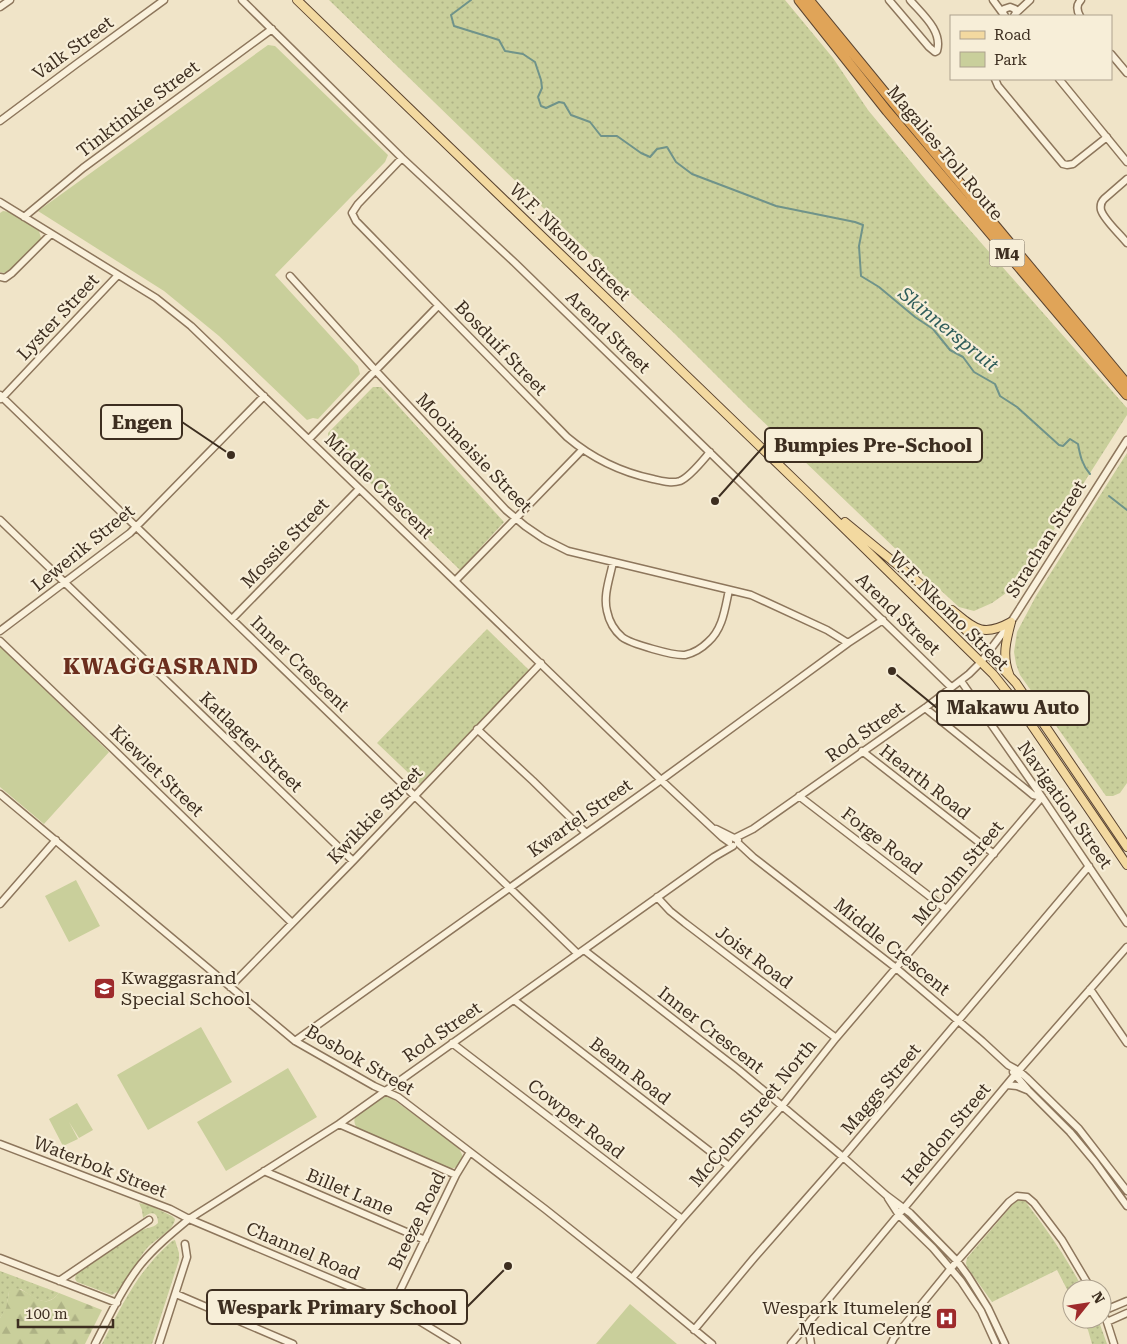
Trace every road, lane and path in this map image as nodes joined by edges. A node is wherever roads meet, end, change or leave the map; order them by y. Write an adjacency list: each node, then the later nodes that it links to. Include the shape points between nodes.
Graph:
1 (10, 0): 12 (street)
2 (164, 0): 22 (street, Valk Street)
3 (242, 0): 17 (street, Arend Street)
4 (298, 0): 45 (main road, W.F. Nkomo Street)
5 (799, 0): 37 (highway, Magalies Toll Route / M4)
6 (809, 0): 36 (highway, Magalies Toll Route / M4)
7 (889, 0): 8 (street, via 929,47 937,51 934,29)
8 (910, 0)
9 (995, 0): 13 (street); 14 (street)
10 (1080, 0): 16 (street, via 1077,8)
11 (1027, 2): 13 (street)
12 (0, 7)
13 (1014, 12): 15 (street, via 1004,9)
14 (1003, 15)
15 (1004, 15)
16 (1080, 15)
17 (272, 29): 24 (street, Arend Street); 28 (street, Tinktinkie Street, via 84,168)
18 (1112, 55): 19 (street)
19 (1127, 74)
20 (995, 80): 23 (street, via 1063,164 1073,164)
21 (1060, 80): 23 (street)
22 (0, 122)
23 (1107, 137): 25 (street)
24 (402, 158): 34 (street, Bosduif Street, via 352,213); 43 (street, Arend Street)
25 (1127, 162)
26 (1127, 179): 30 (street, via 1104,198 1100,206 1104,216)
27 (0, 203): 28 (street, Middle Crescent)
28 (24, 217): 29 (street, Middle Crescent)
29 (51, 234): 31 (street, Middle Crescent); 33 (street, via 12,273 5,278)
30 (1127, 243)
31 (118, 275): 38 (street, Middle Crescent, via 174,312); 39 (street, Lyster Street)
32 (290, 276): 35 (street, Mooimeisie Street)
33 (0, 277)
34 (438, 306): 35 (street); 42 (street, Bosduif Street)
35 (376, 371): 40 (street); 46 (street, Mooimeisie Street)
36 (1127, 384)
37 (1127, 395)
38 (264, 396): 40 (street, Middle Crescent); 48 (street, Lewerik Street)
39 (1, 398): 48 (street, Inner Crescent)
40 (309, 440): 44 (street, Middle Crescent)
41 (1127, 440): 56 (street, Strachan Street)
42 (582, 450): 43 (street, Bosduif Street, via 636,475 672,483 686,478); 46 (street)
43 (710, 452): 55 (street, Arend Street)
44 (359, 489): 50 (street, Middle Crescent); 54 (street, Mossie Street)
45 (804, 489): 52 (main road, W.F. Nkomo Street); 61 (main road, W.F. Nkomo Street)
46 (515, 518): 49 (street, Mooimeisie Street, via 568,551); 50 (street)
47 (0, 520): 51 (street, Katlagter Street)
48 (137, 527): 51 (street, Lewerik Street); 54 (street, Inner Crescent)
49 (613, 562): 53 (street, Mooimeisie Street); 53 (street, via 606,603 617,632 630,642 674,654 696,651 715,635)
50 (455, 581): 62 (street, Middle Crescent)
51 (64, 583): 57 (street, Lewerik Street); 79 (street, Katlagter Street)
52 (923, 586): 56 (main road, via 973,627 996,629); 60 (main road, W.F. Nkomo Street)
53 (729, 590): 59 (street, Mooimeisie Street, via 761,599)
54 (232, 619): 71 (street, Inner Crescent)
55 (883, 620): 59 (street, Kwartel Street); 65 (street, Arend Street)
56 (1011, 622): 60 (street, Strachan Street); 63 (main road, via 1005,651)
57 (0, 632)
58 (0, 641): 86 (street, Kiewiet Street)
59 (848, 643): 69 (street, Kwartel Street)
60 (988, 653): 61 (street, Rod Street); 63 (main road, W.F. Nkomo Street)
61 (981, 662): 64 (street, Rod Street); 80 (main road, W.F. Nkomo Street, via 1008,691)
62 (541, 663): 67 (street, Kwikkie Street); 69 (street, Middle Crescent)
63 (1011, 678): 77 (main road, W.F. Nkomo Street)
64 (960, 681): 65 (street, Rod Street); 73 (street, Navigation Street)
65 (951, 687): 66 (street, Rod Street)
66 (925, 708): 68 (street, Rod Street); 73 (street, via 1026,790)
67 (477, 728): 71 (street, Kwikkie Street); 74 (street)
68 (862, 751): 72 (street, Rod Street); 78 (street, Hearth Road)
69 (661, 780): 74 (street, Kwartel Street); 76 (street, Middle Crescent, via 710,826)
70 (0, 794): 75 (street, Bosbok Street)
71 (415, 796): 79 (street, Kwikkie Street); 82 (street, Inner Crescent)
72 (799, 796): 76 (street, Rod Street, via 744,838); 85 (street, Forge Road)
73 (1042, 797): 78 (street, McColm Street); 81 (street, Navigation Street)
74 (586, 832): 82 (street, Kwartel Street)
75 (56, 840): 84 (street); 91 (street, Bosbok Street)
76 (734, 842): 83 (street, Rod Street); 90 (street, Middle Crescent)
77 (1127, 847)
78 (994, 854): 85 (street, McColm Street)
79 (353, 861): 86 (street, Kwikkie Street)
80 (1127, 865)
81 (1089, 866): 87 (street, Navigation Street); 94 (street, Maggs Street)
82 (509, 888): 89 (street, Inner Crescent); 96 (street, Kwartel Street)
83 (657, 897): 89 (street, Rod Street); 95 (street, Joist Road, via 685,923)
84 (0, 904)
85 (946, 909): 90 (street, McColm Street)
86 (292, 923): 91 (street, Kwikkie Street)
87 (1127, 923)
88 (1127, 947): 92 (street, Heddon Street)
89 (581, 952): 93 (street, Rod Street); 103 (street, Inner Crescent)
90 (896, 968): 94 (street, Middle Crescent); 95 (street, McColm Street North)
91 (230, 987): 96 (street, Bosbok Street)
92 (1090, 989): 98 (street); 99 (street, Heddon Street)
93 (514, 1000): 97 (street, Rod Street); 108 (street, Beam Road)
94 (958, 1020): 99 (street, Middle Crescent); 107 (street, Maggs Street)
95 (836, 1038): 103 (street, McColm Street North)
96 (294, 1041): 102 (street, Bosbok Street)
97 (452, 1043): 102 (street, Rod Street); 117 (street, Cowper Road)
98 (1127, 1043)
99 (1017, 1073): 100 (street, Heddon Street); 101 (street, Middle Crescent); 111 (street, Middle Crescent, via 1079,1129)
100 (1007, 1085): 101 (street); 114 (street, Heddon Street)
101 (1028, 1090): 113 (street, Middle Crescent, via 1070,1132)
102 (385, 1091): 104 (street, Rod Street); 106 (street, Bosbok Street, via 398,1097)
103 (782, 1106): 107 (street, Inner Crescent); 108 (street, McColm Street North)
104 (339, 1124): 109 (street, Rod Street); 110 (street)
105 (0, 1144): 116 (street, Waterbok Street)
106 (470, 1152): 110 (street, Breeze Road); 124 (street, Bosbok Street)
107 (844, 1157): 112 (street, Inner Crescent); 136 (street, Maggs Street)
108 (729, 1166): 117 (street, McColm Street North)
109 (264, 1171): 116 (street, Rod Street); 119 (street, Billet Lane)
110 (456, 1175): 119 (street, Breeze Road)
111 (1127, 1191)
112 (886, 1195): 114 (street, Inner Crescent); 115 (street, Inner Crescent)
113 (1127, 1206)
114 (904, 1208): 115 (street, Heddon Street); 122 (street, Inner Crescent)
115 (899, 1215): 123 (street, Inner Crescent); 134 (street, Heddon Street)
116 (189, 1219): 129 (street, Rod Street, via 144,1260); 130 (street, Channel Road)
117 (682, 1219): 124 (street, McColm Street North)
118 (149, 1220): 126 (street)
119 (425, 1240): 130 (street, Breeze Road)
120 (185, 1244): 127 (street, via 187,1257)
121 (0, 1258): 126 (street)
122 (957, 1261): 123 (street); 125 (street, via 1009,1202 1019,1196 1034,1202 1062,1240); 146 (street, Inner Crescent, via 984,1302)
123 (951, 1268): 144 (street); 145 (street, Inner Crescent, via 981,1311)
124 (632, 1278): 136 (street, Bosbok Street)
125 (1084, 1279)
126 (60, 1281): 129 (street)
127 (176, 1294): 138 (street); 139 (street)
128 (1127, 1301): 131 (street)
129 (117, 1303): 137 (street, Rod Street)
130 (393, 1305): 140 (street, Channel Road)
131 (1112, 1306)
132 (1127, 1313): 133 (street)
133 (1112, 1320)
134 (808, 1325): 142 (street, Heddon Street); 143 (street)
135 (1109, 1329): 147 (street)
136 (694, 1330): 141 (street, Bosbok Street)
137 (94, 1344)
138 (159, 1344)
139 (293, 1344)
140 (456, 1344)
141 (712, 1344)
142 (791, 1344)
143 (811, 1344)
144 (891, 1344)
145 (996, 1344)
146 (1005, 1344)
147 (1114, 1344)

